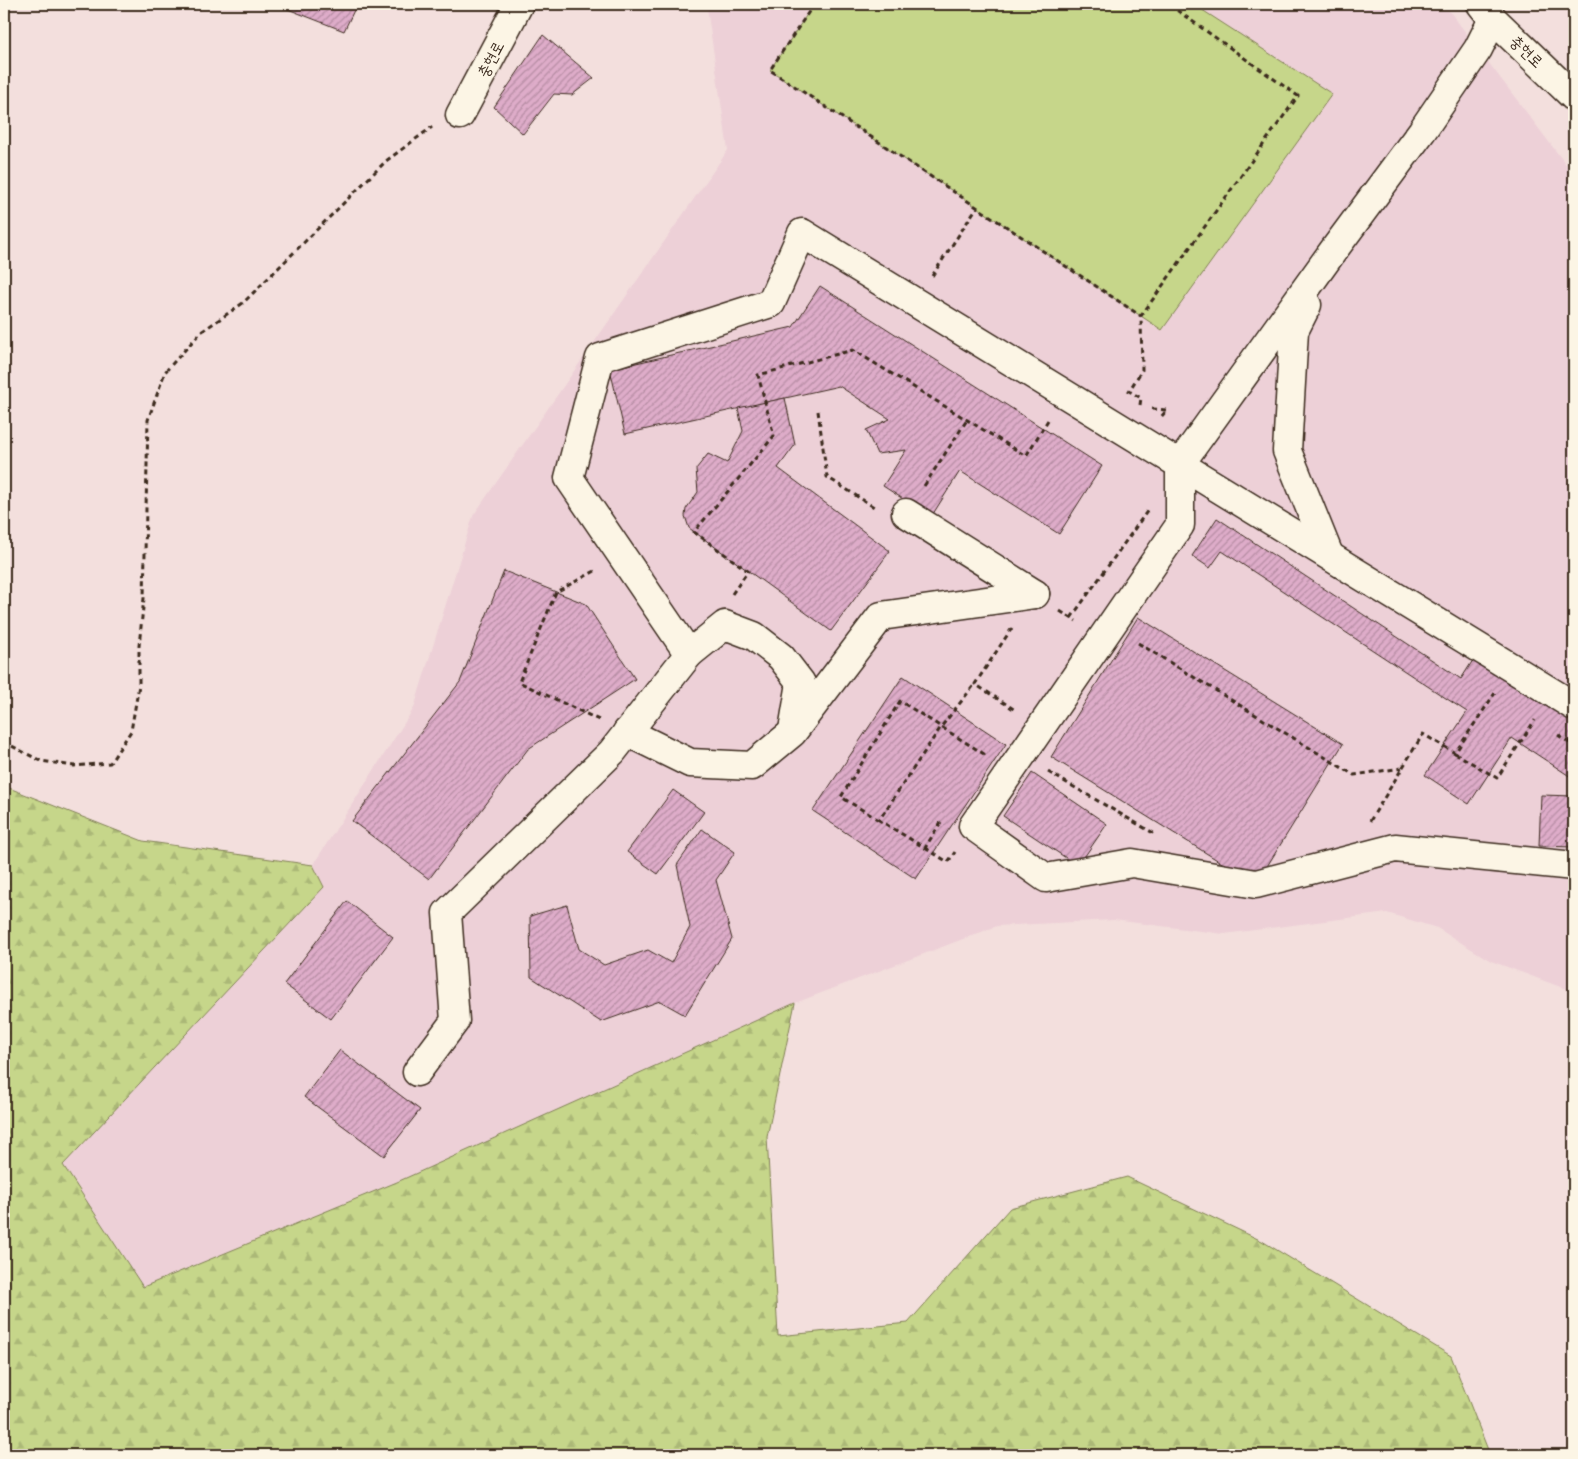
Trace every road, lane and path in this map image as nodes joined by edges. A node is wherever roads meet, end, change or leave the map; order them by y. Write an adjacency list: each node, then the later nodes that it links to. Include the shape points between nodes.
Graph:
1 (519, 4): 6 (street, 충현로)
2 (814, 4): 7 (path, via 770,70)
3 (1168, 4): 10 (path, via 1298,96)
4 (1487, 12): 5 (street, 충현로); 8 (street, via 1478,49)
5 (1574, 96)
6 (460, 115): 33 (path, via 432,127 386,161 243,303 201,332 165,372 148,420 139,686 132,731 110,763 74,766 41,761)
7 (977, 207): 9 (path); 10 (path)
8 (1333, 251): 17 (street); 20 (street, via 1294,331 1287,451)
9 (915, 302): 11 (street); 21 (street, via 802,233 772,303 600,358 569,478)
10 (1141, 316): 12 (path, via 1142,370 1129,391 1140,398)
11 (1065, 394): 15 (path, via 1026,456); 16 (street)
12 (1140, 409)
13 (1149, 409): 16 (path, via 1167,410)
14 (818, 410): 19 (path, via 827,477 899,524)
15 (967, 420): 19 (path); 22 (path, via 854,350 758,375 774,436 694,532 748,571)
16 (1143, 441): 17 (street)
17 (1180, 464): 20 (street); 24 (street, via 1180,525)
18 (1152, 505): 23 (path)
19 (906, 514): 32 (street, via 1035,594 881,616)
20 (1328, 555): 28 (street)
21 (623, 557): 25 (street); 31 (path, via 556,592 519,682)
22 (727, 601)
23 (1071, 618)
24 (1110, 626): 36 (path, via 1354,774); 39 (street, via 973,826 1046,878 1132,863 1256,884)
25 (689, 654): 31 (street); 32 (street, via 724,625 754,636 781,657 801,683)
26 (975, 684): 30 (path)
27 (1494, 694): 34 (path)
28 (1574, 706)
29 (1535, 720): 34 (path, via 1497,778)
30 (941, 727): 35 (path, via 984,754); 38 (path); 38 (path, via 900,702 841,797)
31 (627, 732): 32 (street, via 690,763 752,766); 41 (street, via 612,752 447,913 455,1021)
32 (792, 733)
33 (4, 742)
34 (1455, 752): 36 (path, via 1423,734)
35 (980, 762)
36 (1402, 768): 39 (path)
37 (945, 817): 38 (path, via 925,848)
38 (879, 820)
39 (1346, 860): 40 (street, via 1395,848)
40 (1574, 866)
41 (417, 1072)

